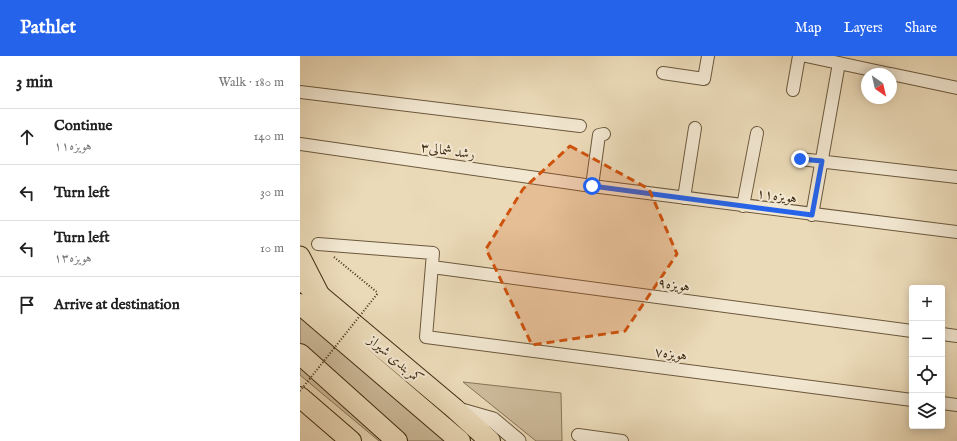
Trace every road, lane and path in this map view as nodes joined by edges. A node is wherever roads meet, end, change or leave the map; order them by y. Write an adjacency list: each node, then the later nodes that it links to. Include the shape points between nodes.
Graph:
1 (708, 56): 6 (street, via 704,79)
2 (799, 56): 9 (street)
3 (806, 56): 4 (street)
4 (839, 63): 5 (street); 17 (street)
5 (862, 68)
6 (664, 73)
7 (897, 75): 8 (street)
8 (957, 88)
9 (793, 90)
10 (300, 92): 11 (street)
11 (580, 126)
12 (695, 128): 20 (street)
13 (758, 133): 21 (street)
14 (604, 134): 19 (street, via 599,135)
15 (300, 144): 19 (street, رشد شمالی۳)
16 (800, 159): 17 (street)
17 (822, 161): 18 (street); 22 (street)
18 (957, 177)
19 (592, 186): 20 (street, هویزه۱۱)
20 (684, 198): 21 (street, هویزه۱۱)
21 (743, 206): 22 (street, هویزه۱۱)
22 (812, 215): 23 (street, هویزه۱۱)
23 (957, 232)
24 (318, 244): 26 (street, via 433,253); 34 (path, bridge, via 378,293)
25 (300, 256): 28 (main road)
26 (432, 267): 30 (street, هویزه۹); 36 (street, هویزه۷, via 426,337)
27 (300, 279): 28 (highway, کمربندی شیراز)
28 (322, 298): 39 (highway, کمربندی شیراز)
29 (300, 304): 44 (highway)
30 (909, 330)
31 (945, 334): 32 (street)
32 (957, 336)
33 (300, 354): 43 (highway)
34 (300, 391)
35 (300, 397): 42 (highway)
36 (909, 400)
37 (945, 404): 38 (street)
38 (957, 405)
39 (455, 409): 45 (highway, کمربندی شیراز); 46 (street, via 493,420)
40 (578, 435): 41 (street)
41 (597, 439): 47 (street)
42 (351, 441)
43 (397, 441)
44 (460, 441)
45 (490, 441)
46 (518, 441)
47 (622, 441)

